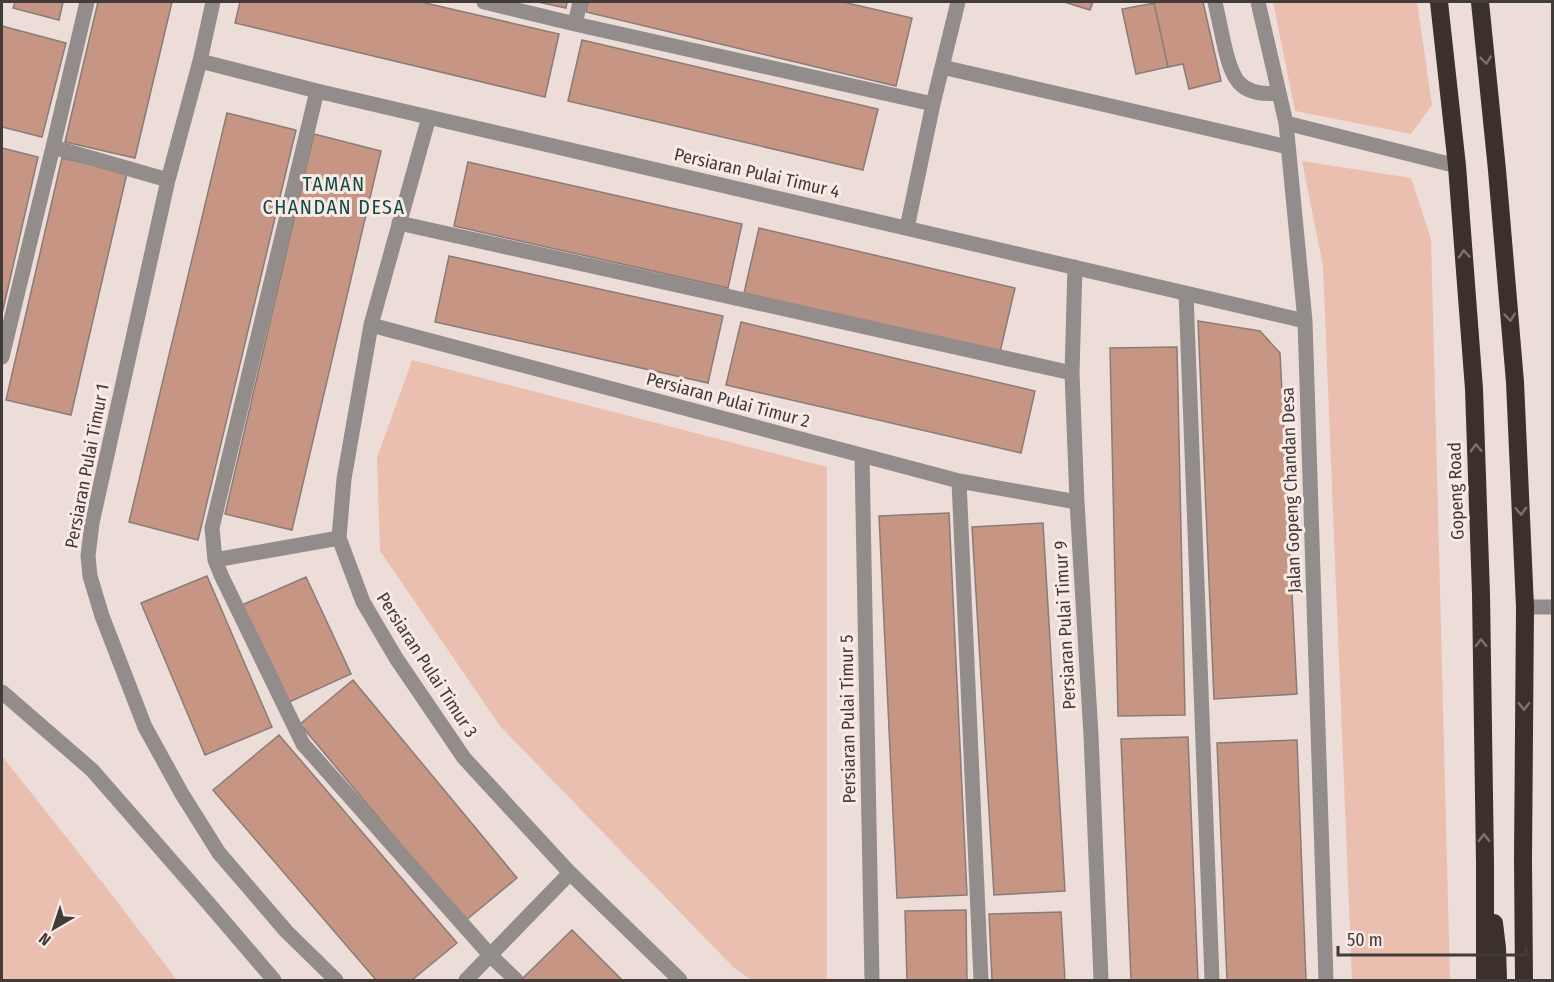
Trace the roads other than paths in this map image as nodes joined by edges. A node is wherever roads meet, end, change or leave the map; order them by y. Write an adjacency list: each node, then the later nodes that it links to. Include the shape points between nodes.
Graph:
1 (87, 2): 18 (street)
2 (213, 2): 11 (street, Persiaran Pulai Timur 1)
3 (484, 2): 10 (street)
4 (580, 2): 10 (street)
5 (958, 2): 12 (street)
6 (1215, 2): 14 (street, via 1230,68 1237,82 1263,95)
7 (1258, 2): 14 (street, Jalan Gopeng Chandan Desa)
8 (1438, 2): 20 (highway, Gopeng Road)
9 (1481, 2): 35 (highway, one-way to 35, via 1515,382)
10 (575, 24): 15 (street)
11 (200, 61): 13 (street, Persiaran Pulai Timur 4); 21 (street, Persiaran Pulai Timur 1)
12 (942, 67): 15 (street); 19 (street)
13 (317, 91): 16 (street, Persiaran Pulai Timur 4); 34 (street, via 212,528)
14 (1279, 93): 17 (street, Jalan Gopeng Chandan Desa)
15 (933, 104): 23 (street)
16 (429, 117): 22 (street, Persiaran Pulai Timur 3); 23 (street, Persiaran Pulai Timur 4)
17 (1286, 123): 19 (street, Jalan Gopeng Chandan Desa); 20 (street)
18 (53, 147): 21 (street); 28 (street)
19 (1288, 147): 26 (street, Jalan Gopeng Chandan Desa)
20 (1457, 166): 38 (highway, Gopeng Road, one-way to 20, via 1474,412)
21 (168, 180): 42 (street, Persiaran Pulai Timur 1, via 92,524 90,576 145,727 182,794 219,853 286,931)
22 (399, 223): 27 (street, Persiaran Pulai Timur 3); 29 (street)
23 (907, 228): 24 (street, Persiaran Pulai Timur 4)
24 (1075, 267): 25 (street, Persiaran Pulai Timur 4); 29 (street, Persiaran Pulai Timur 9)
25 (1186, 293): 26 (street, Persiaran Pulai Timur 4); 49 (street)
26 (1305, 321): 50 (street, Jalan Gopeng Chandan Desa)
27 (371, 325): 30 (street, Persiaran Pulai Timur 2); 33 (street, Persiaran Pulai Timur 3, via 344,479)
28 (2, 357)
29 (1072, 372): 32 (street, Persiaran Pulai Timur 9)
30 (862, 456): 31 (street, Persiaran Pulai Timur 2); 46 (street, Persiaran Pulai Timur 5)
31 (959, 481): 32 (street, Persiaran Pulai Timur 2); 47 (street)
32 (1077, 502): 48 (street, Persiaran Pulai Timur 9)
33 (339, 538): 34 (street); 39 (street, Persiaran Pulai Timur 3, via 363,602 464,758)
34 (215, 560): 40 (street, via 303,744)
35 (1525, 607): 36 (street); 53 (highway, one-way to 53)
36 (1552, 607)
37 (2, 692): 41 (street, via 92,770)
38 (1485, 863): 51 (highway, Gopeng Road); 52 (highway)
39 (570, 873): 40 (street); 45 (street, Persiaran Pulai Timur 3)
40 (490, 955): 43 (street); 44 (street)
41 (274, 981)
42 (336, 981)
43 (466, 981)
44 (516, 981)
45 (680, 981)
46 (872, 981)
47 (981, 981)
48 (1101, 981)
49 (1212, 981)
50 (1326, 981)
51 (1485, 981)
52 (1498, 981)
53 (1524, 981)

